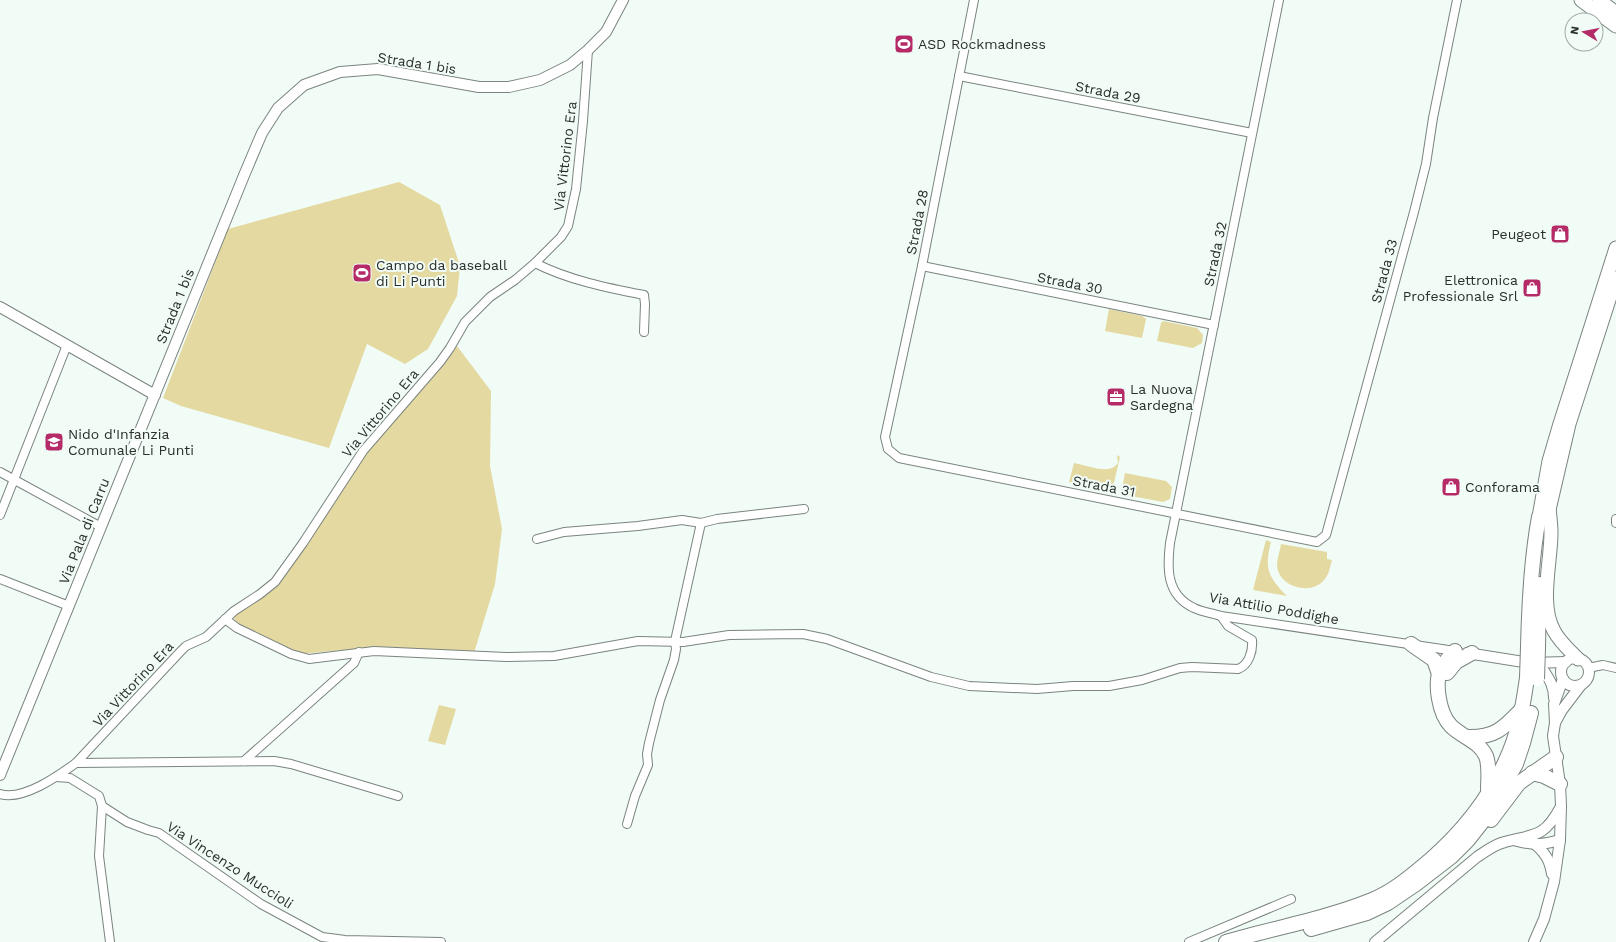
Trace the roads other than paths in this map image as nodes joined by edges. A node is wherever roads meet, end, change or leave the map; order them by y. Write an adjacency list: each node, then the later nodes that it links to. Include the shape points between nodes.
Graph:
1 (623, 0): 9 (street, Strada 1 bis, via 606,32)
2 (974, 0): 10 (street, Strada 28)
3 (1279, 0): 11 (street, Strada 32)
4 (1457, 0): 33 (street, Strada 33, via 1426,164 1414,212 1326,535)
5 (1581, 0): 8 (main road)
6 (1599, 0): 7 (main road)
7 (1616, 13)
8 (1616, 26)
9 (588, 50): 13 (street, Via Vittorino Era, via 584,121 571,216 565,232); 20 (street, Strada 1 bis, via 570,65 540,80 509,87 479,87 378,69 340,72 304,85 278,108 262,133)
10 (959, 76): 11 (street, Strada 29); 14 (street, Strada 28)
11 (1252, 133): 17 (street, Strada 32)
12 (1616, 248): 26 (main road, via 1549,461)
13 (535, 263): 18 (street, via 551,271 644,295); 37 (street, Via Vittorino Era, via 490,297 465,322 440,362 363,451 275,582)
14 (922, 266): 17 (street, Strada 30); 21 (street, Strada 28, via 885,437)
15 (1616, 278): 26 (main road, via 1569,424)
16 (0, 307): 19 (street)
17 (1214, 325): 25 (street, Strada 32)
18 (644, 332)
19 (67, 346): 20 (street); 23 (street)
20 (155, 395): 31 (street, Via Pala di Carru)
21 (888, 449): 25 (street, Strada 31, via 899,458)
22 (0, 472): 23 (street)
23 (14, 480): 27 (street); 31 (street)
24 (804, 509): 30 (street)
25 (1176, 514): 33 (street, Strada 31); 36 (street, Via Attilio Poddighe, via 1168,564 1170,583 1178,596 1193,608)
26 (1545, 514): 43 (main road, via 1551,533 1547,612 1553,630); 48 (highway, bridge, via 1531,570)
27 (0, 515)
28 (1616, 519): 29 (street)
29 (1616, 522)
30 (701, 523): 32 (street, via 682,520 564,532); 38 (street)
31 (101, 527): 35 (street, Via Pala di Carru)
32 (537, 539)
33 (1317, 542)
34 (0, 579): 35 (street)
35 (69, 606): 57 (street, Via Pala di Carru)
36 (1221, 616): 38 (street, via 1228,626 1252,640 1248,662 1244,667 1180,668 1142,680 1109,686 969,686 931,677 827,639 803,634 746,634); 39 (street, Via Attilio Poddighe)
37 (225, 619): 41 (street, via 237,628 302,658); 59 (street, Via Vittorino Era, via 206,637 186,646)
38 (675, 641): 41 (street, via 638,641 568,654 524,657); 69 (street, via 675,654 648,749 648,765)
39 (1411, 644): 40 (street, Via Attilio Poddighe); 47 (highway, via 1434,660)
40 (1455, 651): 42 (street); 47 (highway)
41 (359, 652): 58 (street, via 354,663)
42 (1472, 654): 44 (street); 51 (highway, via 1456,662 1445,675)
43 (1572, 660): 44 (street); 45 (street, via 1584,662); 49 (street, via 1561,669)
44 (1530, 663): 48 (street)
45 (1588, 668): 46 (street, via 1603,665); 50 (street, via 1588,678)
46 (1616, 668)
47 (1439, 674): 51 (highway)
48 (1536, 676): 49 (street); 52 (street, via 1552,682); 53 (highway); 70 (highway, via 1524,743 1516,764 1483,821)
49 (1562, 678): 50 (street, via 1569,685); 52 (street)
50 (1581, 685): 54 (street)
51 (1439, 689): 55 (highway, via 1441,712 1451,726)
52 (1554, 704): 54 (street)
53 (1522, 708): 55 (highway, via 1504,727 1493,734); 65 (highway, via 1506,760)
54 (1555, 722): 56 (street, via 1553,736)
55 (1467, 737): 65 (highway, via 1479,746 1486,756 1489,771)
56 (1556, 757): 60 (highway); 63 (street)
57 (3, 761): 61 (street, Via Pala di Carru)
58 (244, 761): 59 (street); 66 (street, via 291,764)
59 (76, 763): 62 (street, Via Vittorino Era)
60 (1532, 772): 63 (highway); 70 (highway, via 1519,783 1486,827)
61 (0, 775)
62 (56, 777): 64 (street, Via Vittorino Era, via 34,789 15,795); 67 (street, via 70,778 82,785 99,796)
63 (1560, 784): 68 (street)
64 (0, 794)
65 (1488, 794): 78 (highway, via 1469,821 1448,844 1404,882 1351,908)
66 (398, 796)
67 (102, 806): 75 (street, via 99,856); 76 (street, Via Vincenzo Muccioli, via 127,822 159,833 261,904 322,937 345,940)
68 (1561, 806): 71 (street); 72 (street, via 1555,817)
69 (627, 824)
70 (1468, 840): 79 (highway, via 1451,857 1410,889 1367,913)
71 (1560, 840): 72 (street, via 1547,835); 73 (street)
72 (1533, 841): 73 (street, via 1550,861); 80 (street, via 1515,840 1489,849)
73 (1554, 882): 81 (street, via 1544,919)
74 (1291, 899): 77 (street)
75 (110, 942)
76 (441, 942)
77 (1190, 942)
78 (1226, 942)
79 (1261, 942)
80 (1375, 942)
81 (1534, 942)

